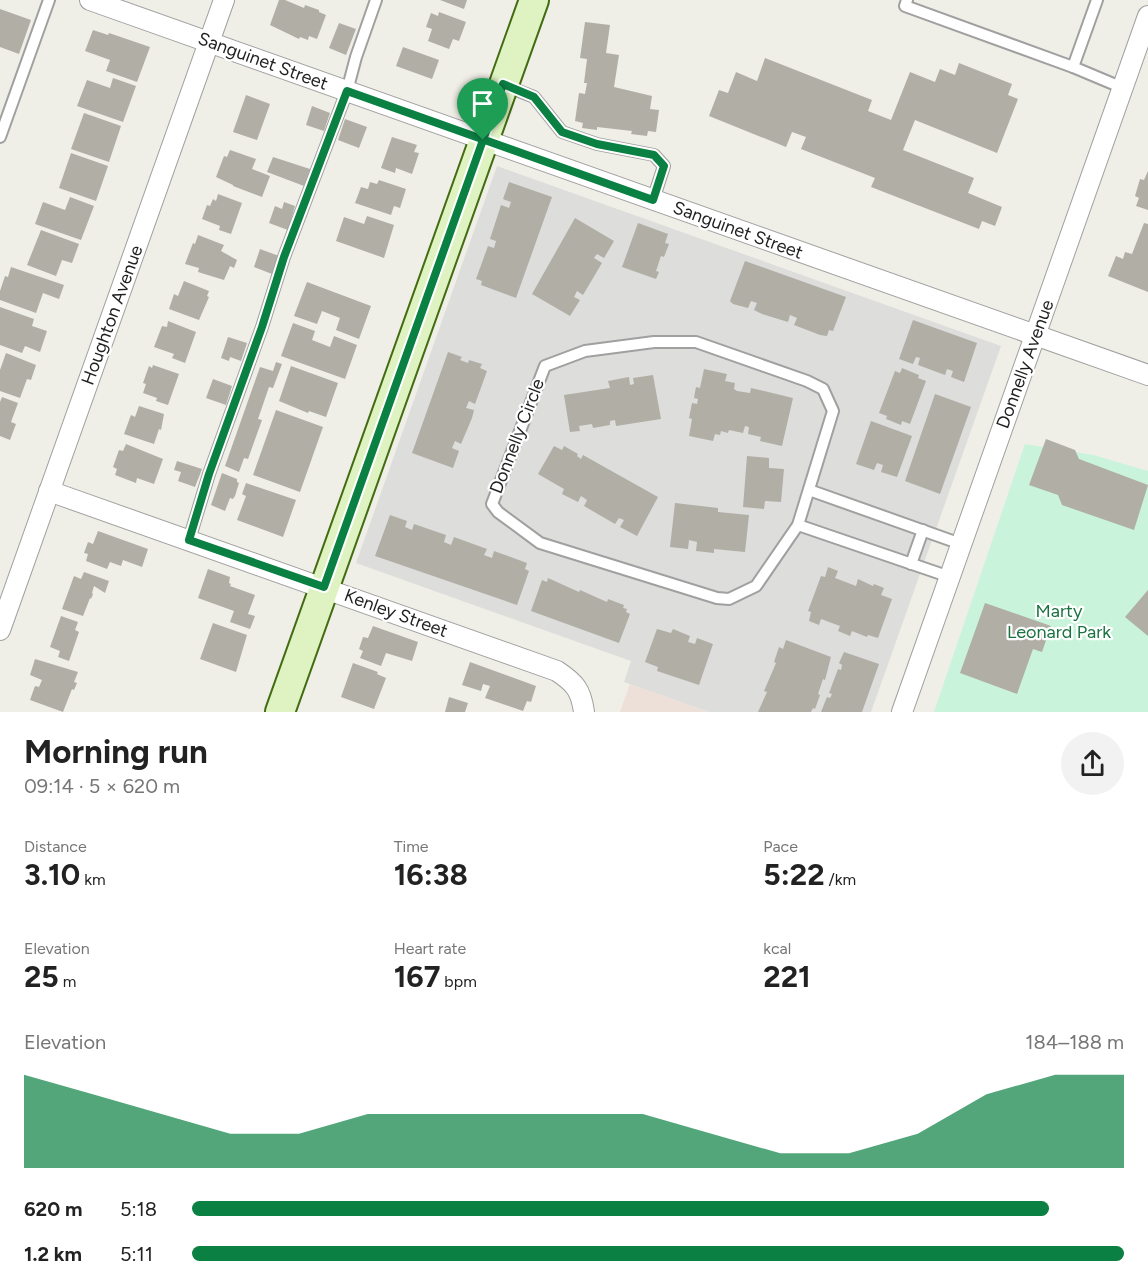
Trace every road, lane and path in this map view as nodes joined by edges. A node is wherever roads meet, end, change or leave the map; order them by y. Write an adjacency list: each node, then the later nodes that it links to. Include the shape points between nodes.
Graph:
1 (49, 0): 14 (lane)
2 (90, 0): 9 (street, Sanguinet Street)
3 (224, 0): 9 (street, Houghton Avenue)
4 (376, 0): 13 (lane)
5 (534, 0): 11 (street)
6 (907, 0): 10 (lane, via 905,6)
7 (1096, 0): 10 (lane)
8 (1148, 16): 12 (street, Donnelly Avenue)
9 (209, 42): 13 (street, Sanguinet Street); 20 (street, Houghton Avenue)
10 (1073, 68): 12 (lane)
11 (503, 84): 15 (street); 16 (lane, via 534,97 562,132 597,144 654,155 664,166)
12 (1123, 88): 17 (street, Donnelly Avenue)
13 (347, 91): 15 (street, Sanguinet Street); 23 (lane, via 284,257)
14 (0, 137)
15 (483, 140): 16 (street, Sanguinet Street); 27 (street)
16 (653, 200): 17 (street, Sanguinet Street)
17 (1035, 335): 18 (street, Sanguinet Street); 24 (street, Donnelly Avenue)
18 (1148, 375)
19 (809, 490): 21 (lane, Donnelly Circle); 21 (lane, Donnelly Circle, via 833,411 823,389 696,342 654,342 585,351 545,366 492,504 540,543 729,599 756,586); 22 (lane)
20 (49, 491): 23 (street, Kenley Street); 28 (street, Houghton Avenue)
21 (798, 525): 25 (lane)
22 (923, 530): 24 (lane); 25 (lane)
23 (189, 540): 27 (street, Kenley Street)
24 (962, 544): 26 (street, Donnelly Avenue)
25 (911, 564): 26 (lane)
26 (950, 577): 31 (street, Donnelly Avenue)
27 (324, 587): 29 (street); 30 (street, Kenley Street, via 557,671 580,692)
28 (0, 630)
29 (280, 712)
30 (584, 712)
31 (902, 712)

